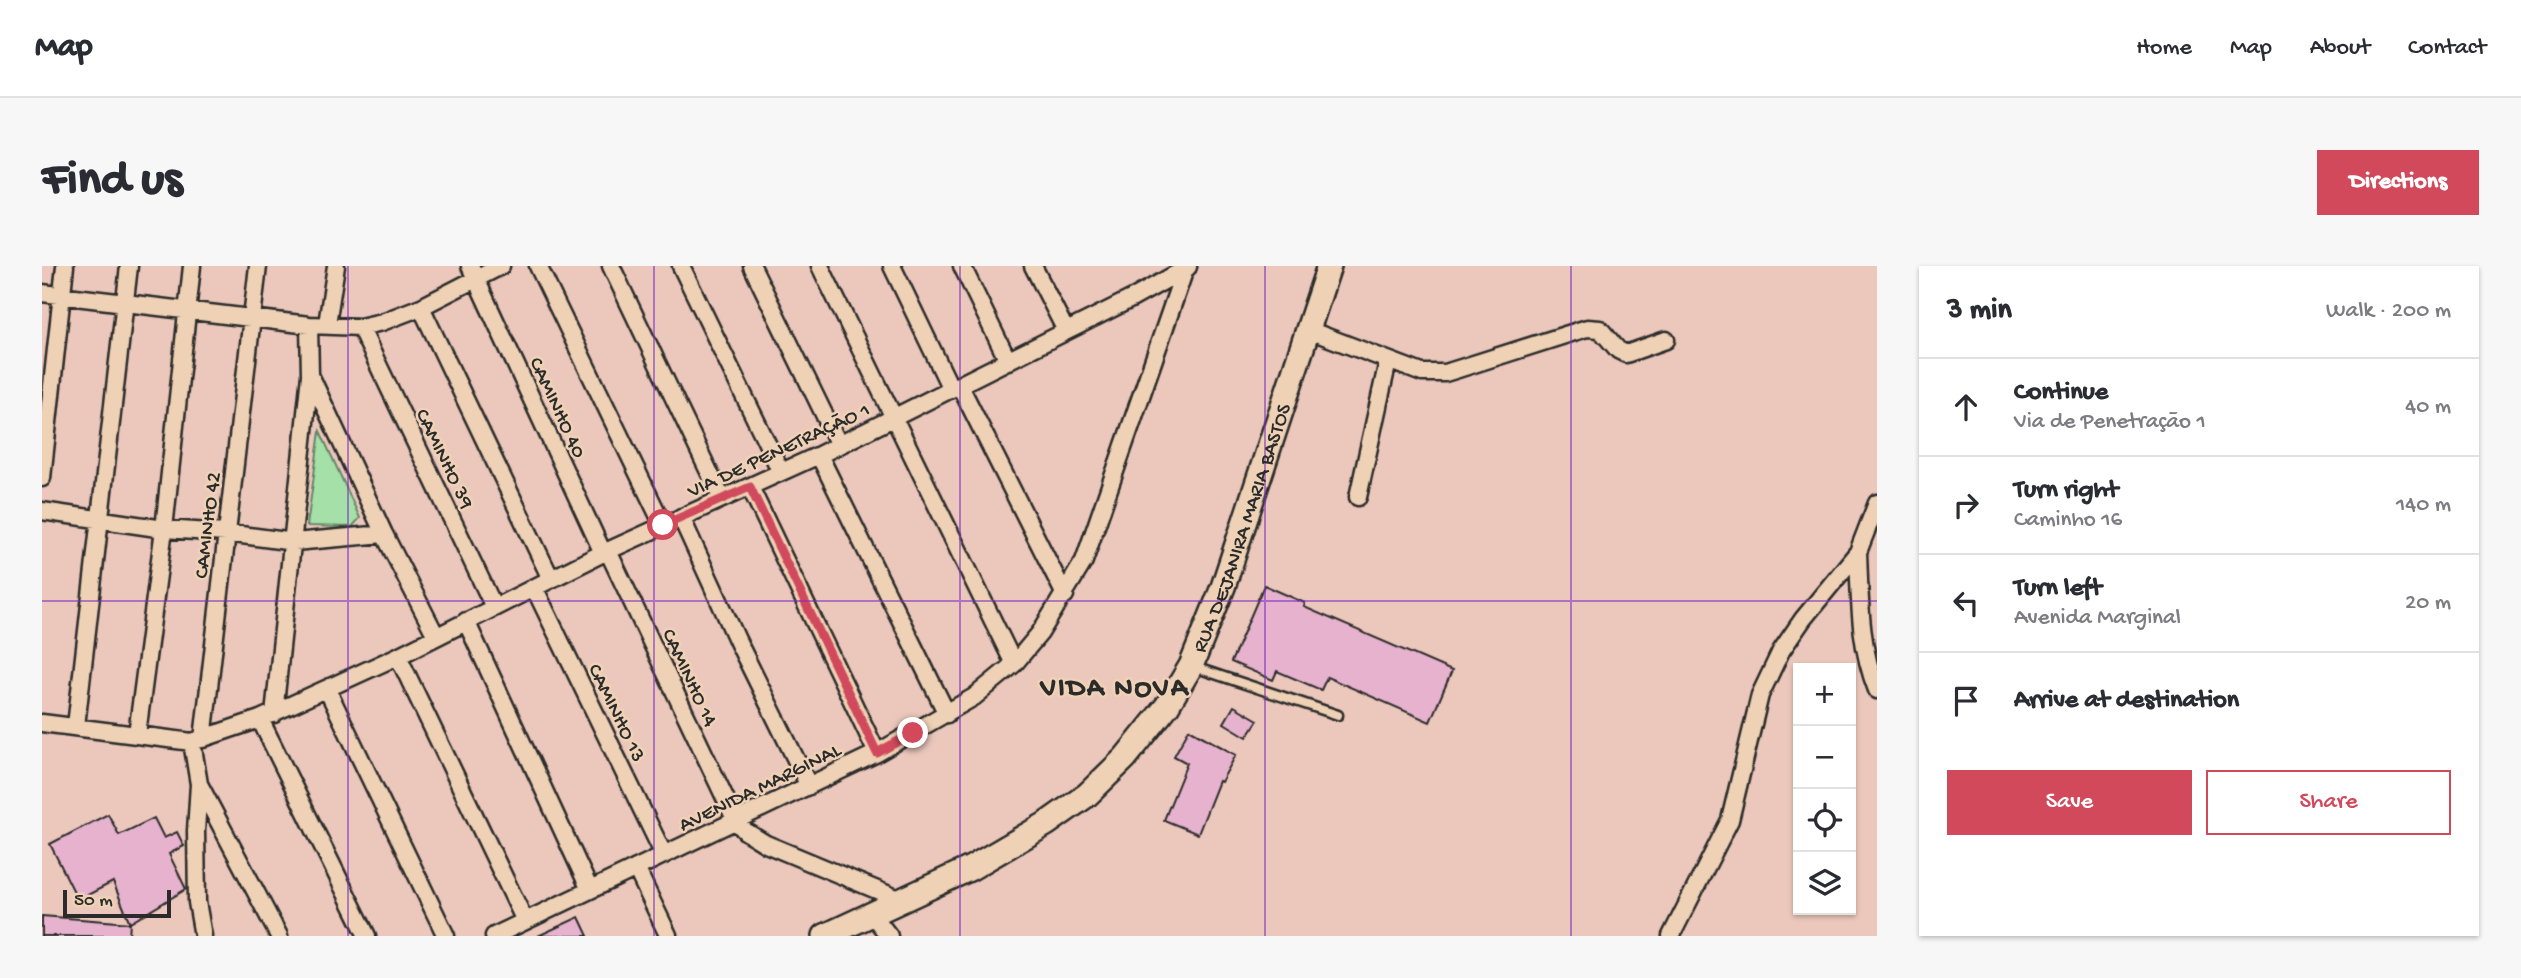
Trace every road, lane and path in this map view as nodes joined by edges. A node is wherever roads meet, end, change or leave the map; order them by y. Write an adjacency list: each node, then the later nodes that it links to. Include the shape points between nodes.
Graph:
1 (65, 266): 19 (street)
2 (129, 266): 20 (street)
3 (192, 266): 22 (street)
4 (258, 266): 23 (street, CAMINHO 42)
5 (336, 266): 24 (street)
6 (501, 266): 17 (street)
7 (538, 266): 46 (street)
8 (611, 266): 41 (street)
9 (681, 266): 37 (street)
10 (752, 266): 35 (street)
11 (820, 266): 34 (street)
12 (892, 266): 33 (street)
13 (962, 266): 30 (street)
14 (1033, 266): 28 (street)
15 (1328, 266): 27 (main road, RUA DEJANIRA MARIA BASTOS)
16 (1186, 267): 28 (street, VIA DE PENETRAÇÃO 1); 55 (street, AVENIDA MARGINAL, via 1102,513)
17 (474, 272): 21 (street); 51 (street, CAMINHO 40)
18 (42, 293): 19 (street)
19 (62, 295): 20 (street); 38 (street)
20 (125, 303): 22 (street); 45 (street)
21 (421, 307): 26 (street); 53 (street)
22 (188, 309): 23 (street); 47 (street)
23 (252, 317): 25 (street); 48 (street, CAMINHO 42)
24 (327, 324): 25 (street); 26 (street)
25 (309, 325): 32 (street)
26 (360, 327): 56 (street, CAMINHO 39)
27 (1306, 329): 31 (street); 61 (main road, RUA DEJANIRA MARIA BASTOS, via 1223,587)
28 (1066, 331): 30 (street, VIA DE PENETRAÇÃO 1)
29 (1666, 340): 31 (street, via 1626,354 1595,328 1445,373 1422,373)
30 (1008, 361): 33 (street, VIA DE PENETRAÇÃO 1)
31 (1388, 361): 40 (street)
32 (310, 375): 49 (street); 50 (street)
33 (956, 388): 34 (street, VIA DE PENETRAÇÃO 1); 55 (street)
34 (893, 419): 35 (street, VIA DE PENETRAÇÃO 1); 60 (street)
35 (839, 445): 36 (street, VIA DE PENETRAÇÃO 1)
36 (819, 455): 37 (street, VIA DE PENETRAÇÃO 1); 64 (street)
37 (781, 472): 39 (street, VIA DE PENETRAÇÃO 1)
38 (42, 478)
39 (750, 487): 41 (street, VIA DE PENETRAÇÃO 1); 71 (street)
40 (1358, 497)
41 (722, 499): 44 (street, VIA DE PENETRAÇÃO 1)
42 (1877, 503): 52 (street)
43 (42, 511): 45 (street)
44 (681, 517): 46 (street, VIA DE PENETRAÇÃO 1); 73 (street)
45 (100, 519): 47 (street); 68 (street)
46 (663, 525): 51 (street, VIA DE PENETRAÇÃO 1)
47 (164, 529): 48 (street); 69 (street)
48 (226, 533): 50 (street); 70 (street, CAMINHO 42)
49 (384, 534): 50 (street); 58 (street)
50 (294, 542): 66 (street)
51 (606, 552): 53 (street, VIA DE PENETRAÇÃO 1); 74 (street, CAMINHO 14)
52 (1858, 552): 63 (street, via 1861,630); 89 (street, via 1781,651 1760,695 1730,820)
53 (551, 579): 54 (street, VIA DE PENETRAÇÃO 1)
54 (534, 587): 56 (street, VIA DE PENETRAÇÃO 1); 75 (street, CAMINHO 13)
55 (1065, 595): 60 (street, AVENIDA MARGINAL)
56 (494, 607): 57 (street, VIA DE PENETRAÇÃO 1)
57 (466, 621): 58 (street, VIA DE PENETRAÇÃO 1); 77 (street)
58 (436, 636): 59 (street, VIA DE PENETRAÇÃO 1)
59 (398, 656): 62 (street, VIA DE PENETRAÇÃO 1); 80 (street)
60 (1014, 664): 64 (street, AVENIDA MARGINAL)
61 (1191, 666): 65 (lane); 78 (main road, RUA DEJANIRA MARIA BASTOS, via 1167,706 1125,758 1087,795 1004,850)
62 (327, 689): 66 (street, VIA DE PENETRAÇÃO 1); 86 (street)
63 (1877, 690)
64 (947, 714): 71 (street, AVENIDA MARGINAL)
65 (1338, 715)
66 (267, 716): 70 (street, VIA DE PENETRAÇÃO 1); 85 (street)
67 (42, 723): 68 (street)
68 (76, 726): 69 (street)
69 (137, 733): 70 (street)
70 (197, 740): 72 (street, CAMINHO 42)
71 (877, 753): 73 (street, AVENIDA MARGINAL)
72 (199, 784): 83 (street, via 197,902); 84 (street)
73 (809, 786): 74 (street, AVENIDA MARGINAL)
74 (736, 821): 75 (street, AVENIDA MARGINAL); 78 (street, via 765,844)
75 (664, 855): 76 (street, AVENIDA MARGINAL)
76 (636, 868): 77 (street, AVENIDA MARGINAL); 82 (street)
77 (590, 890): 80 (street, AVENIDA MARGINAL)
78 (901, 900): 79 (main road, RUA DEJANIRA MARIA BASTOS)
79 (872, 914): 87 (main road, RUA DEJANIRA MARIA BASTOS); 88 (street)
80 (526, 921): 81 (street, AVENIDA MARGINAL)
81 (503, 934)
82 (668, 935)
83 (203, 936)
84 (279, 936)
85 (368, 936)
86 (446, 936)
87 (825, 936)
88 (889, 936)
89 (1671, 936)

